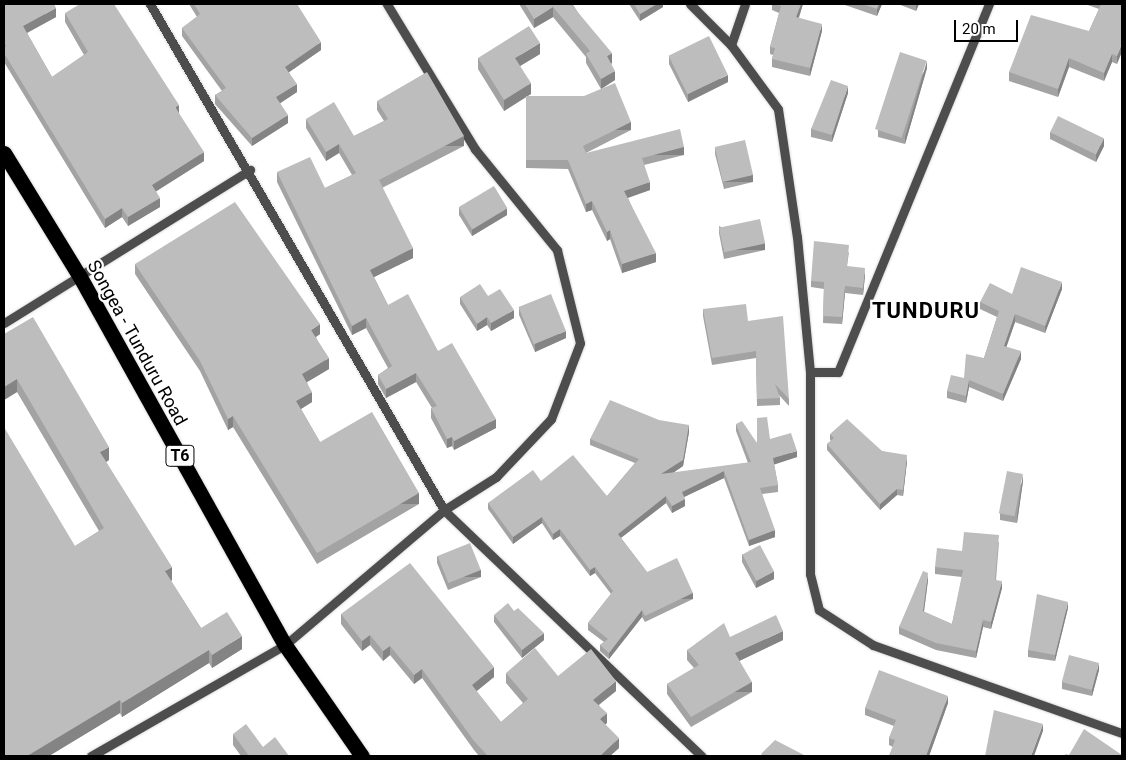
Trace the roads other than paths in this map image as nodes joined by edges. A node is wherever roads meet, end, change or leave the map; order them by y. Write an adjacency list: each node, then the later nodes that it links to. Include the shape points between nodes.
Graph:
1 (150, 4): 8 (street)
2 (387, 4): 12 (street, via 475,149 557,250 580,343 551,419 496,477)
3 (690, 4): 6 (street)
4 (745, 4): 6 (street)
5 (989, 4): 11 (street, via 838,372)
6 (730, 45): 11 (street, via 778,109 797,237)
7 (4, 153): 9 (highway, Songea - Tunduru Road / T6)
8 (250, 170): 9 (street); 12 (street)
9 (80, 277): 10 (street); 13 (highway, Songea - Tunduru Road / T6)
10 (4, 323)
11 (810, 372): 14 (street, via 810,574 819,610 873,645)
12 (444, 510): 13 (street); 17 (street)
13 (285, 645): 15 (street); 16 (highway, Songea - Tunduru Road / T6)
14 (1122, 733)
15 (92, 756)
16 (362, 756)
17 (701, 756)

